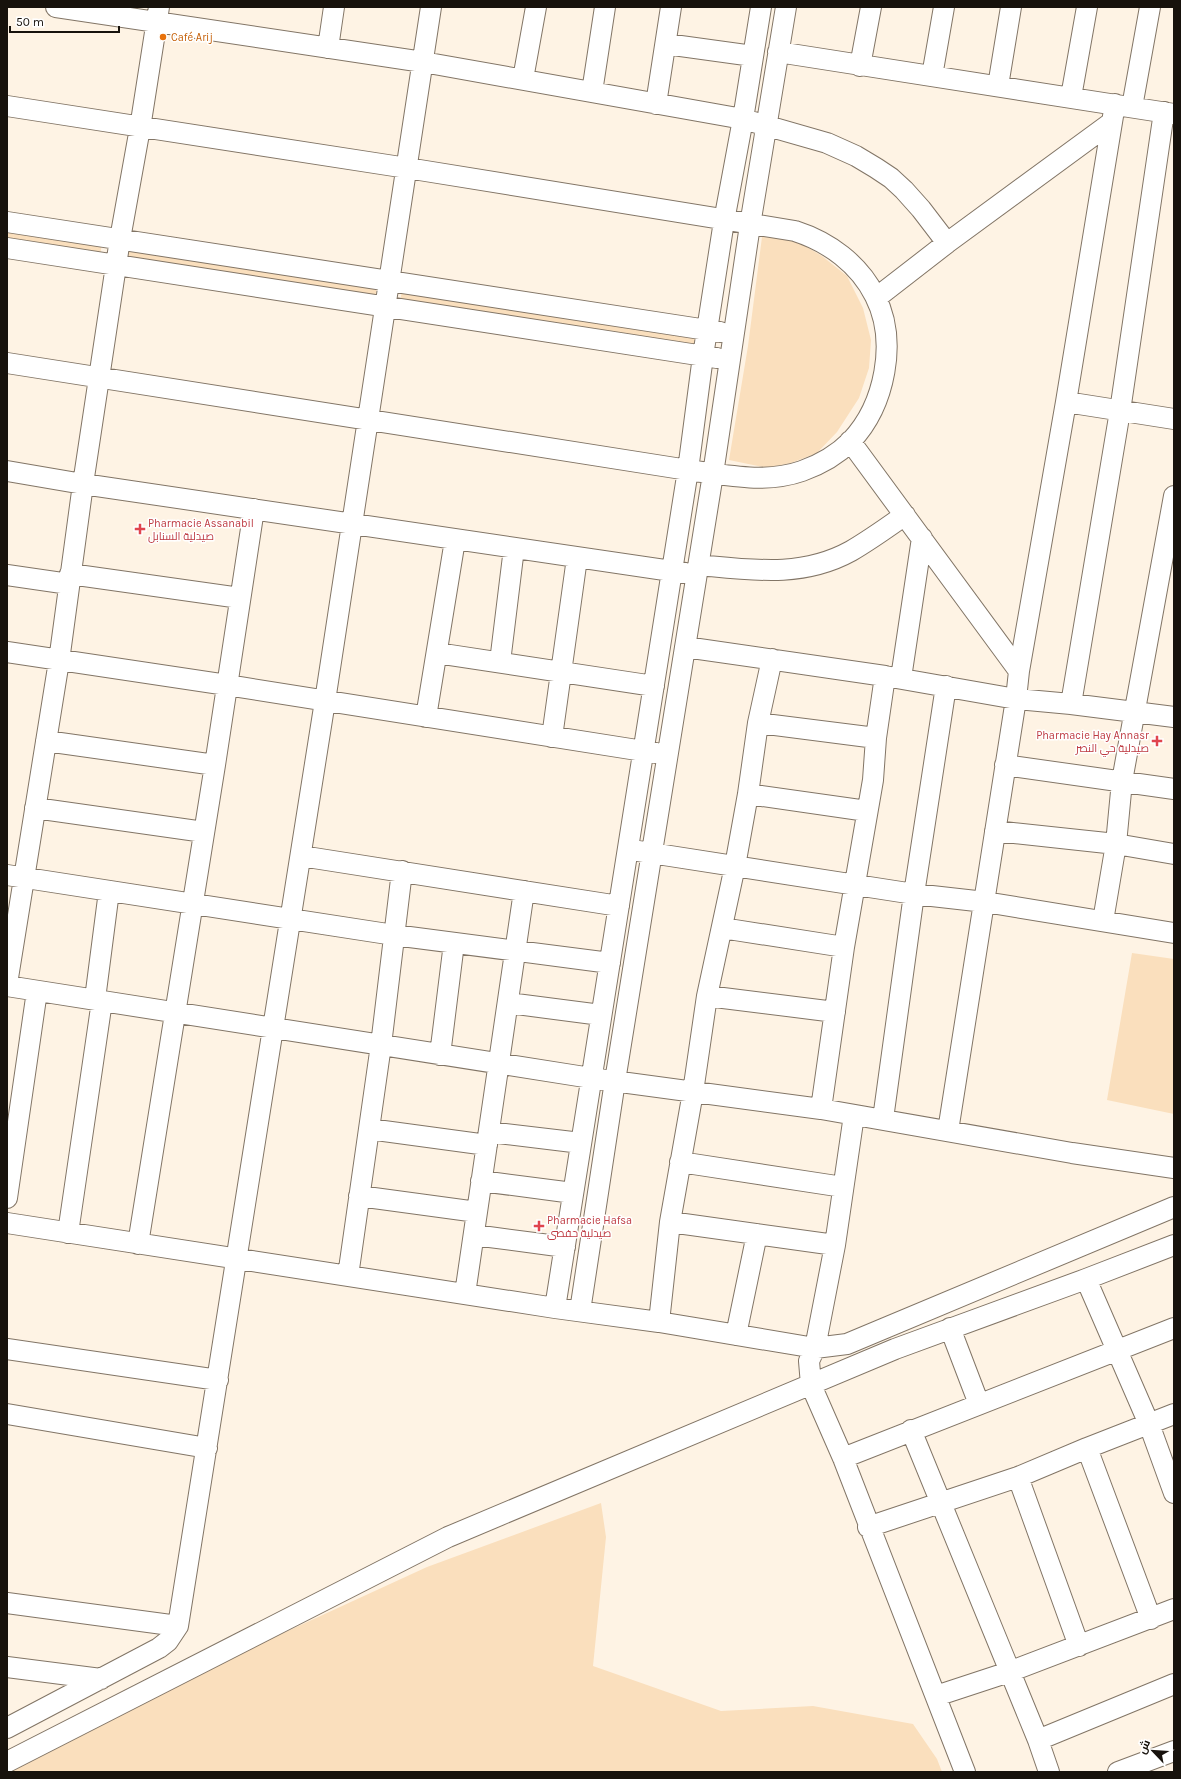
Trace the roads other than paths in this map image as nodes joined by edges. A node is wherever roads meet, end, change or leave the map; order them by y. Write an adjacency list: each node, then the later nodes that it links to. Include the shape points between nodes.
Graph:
1 (56, 7): 14 (street)
2 (334, 7): 16 (street)
3 (431, 7): 19 (street)
4 (536, 7): 22 (street)
5 (605, 7): 24 (street)
6 (671, 7): 15 (street)
7 (760, 7): 18 (street)
8 (786, 7): 17 (street)
9 (871, 7): 20 (street)
10 (944, 7): 21 (street)
11 (1011, 7): 23 (street)
12 (1087, 7): 25 (street)
13 (1150, 7): 28 (street)
14 (158, 15): 16 (street); 32 (street)
15 (666, 44): 18 (street); 26 (street)
16 (328, 48): 19 (street)
17 (778, 52): 20 (street); 31 (street)
18 (753, 56): 30 (street)
19 (423, 62): 22 (street); 33 (street)
20 (860, 66): 21 (street)
21 (932, 76): 23 (street)
22 (523, 79): 24 (street)
23 (998, 86): 25 (street)
24 (592, 92): 26 (street)
25 (1071, 97): 28 (street)
26 (656, 104): 30 (street)
27 (7, 106): 32 (street)
28 (1120, 111): 29 (street); 38 (street); 50 (street)
29 (1169, 113): 51 (street)
30 (743, 119): 31 (street); 34 (street)
31 (766, 126): 36 (street); 38 (street, via 842,149 876,168 904,190)
32 (140, 128): 33 (street); 37 (street)
33 (407, 168): 34 (street); 41 (street)
34 (724, 220): 36 (street); 44 (street)
35 (7, 222): 37 (street)
36 (750, 225): 42 (street, via 795,231 828,245 856,268); 45 (street)
37 (120, 239): 40 (street); 41 (street)
38 (947, 242): 42 (street)
39 (7, 248): 40 (street)
40 (116, 265): 43 (street); 49 (street)
41 (390, 282): 43 (street); 44 (street)
42 (876, 298): 54 (street, via 886,337 884,376 872,410)
43 (386, 308): 46 (street); 52 (street)
44 (707, 330): 45 (street); 46 (street)
45 (734, 334): 47 (street)
46 (703, 356): 47 (street); 55 (street)
47 (730, 360): 57 (street)
48 (7, 363): 49 (street)
49 (99, 378): 52 (street); 58 (street)
50 (1066, 402): 51 (street); 79 (street)
51 (1120, 411): 53 (street); 87 (street)
52 (369, 419): 55 (street); 62 (street)
53 (1174, 419)
54 (850, 441): 57 (street, via 818,464 801,472 744,478); 61 (street)
55 (688, 470): 57 (street); 69 (street)
56 (7, 471): 58 (street)
57 (713, 474): 68 (street)
58 (83, 484): 60 (street); 71 (street)
59 (1173, 504): 67 (street)
60 (254, 509): 62 (street); 72 (street)
61 (905, 515): 63 (street); 68 (street, via 850,551 813,565 772,571)
62 (353, 524): 64 (street); 86 (street)
63 (922, 538): 79 (street); 81 (street)
64 (455, 540): 65 (street); 75 (street)
65 (514, 548): 66 (street); 78 (street)
66 (578, 558): 69 (street); 80 (street)
67 (1169, 561): 88 (street)
68 (698, 570): 69 (street); 73 (street)
69 (672, 571): 83 (street)
70 (7, 576): 71 (street)
71 (70, 579): 72 (street); 77 (street)
72 (240, 598): 82 (street)
73 (685, 647): 76 (street); 96 (street)
74 (7, 652): 77 (street)
75 (436, 653): 78 (street); 89 (street)
76 (772, 659): 81 (street); 91 (street)
77 (58, 661): 82 (street); 94 (street)
78 (500, 662): 80 (street)
79 (1019, 670): 85 (street)
80 (561, 671): 83 (street); 92 (street)
81 (893, 677): 84 (street); 93 (street)
82 (227, 685): 86 (street); 97 (street)
83 (654, 686): 95 (street)
84 (946, 686): 85 (street); 117 (street)
85 (1016, 699): 87 (street); 98 (street)
86 (325, 701): 89 (street); 110 (street)
87 (1071, 704): 88 (street)
88 (1135, 713): 90 (street); 99 (street)
89 (426, 717): 92 (street)
90 (1174, 717)
91 (758, 723): 93 (street); 101 (street)
92 (552, 737): 95 (street)
93 (876, 738): 103 (street, via 873,780)
94 (46, 741): 97 (street); 102 (street)
95 (643, 751): 96 (street); 107 (street)
96 (668, 755): 108 (street)
97 (215, 765): 105 (street)
98 (1005, 765): 99 (street); 104 (street)
99 (1122, 781): 100 (street); 106 (street)
100 (1174, 789)
101 (748, 794): 103 (street); 111 (street)
102 (35, 808): 105 (street); 113 (street)
103 (867, 810): 114 (street)
104 (995, 831): 106 (street); 118 (street)
105 (204, 832): 119 (street)
106 (1116, 844): 109 (street); 122 (street)
107 (628, 850): 108 (street); 120 (street)
108 (652, 853): 111 (street); 144 (street)
109 (1174, 854)
110 (300, 856): 112 (street); 121 (street)
111 (735, 866): 114 (street); 123 (street)
112 (402, 871): 116 (street); 125 (street)
113 (16, 876): 115 (street); 130 (street)
114 (854, 885): 117 (street); 127 (street)
115 (109, 891): 119 (street); 133 (street)
116 (524, 891): 120 (street); 128 (street)
117 (914, 894): 118 (street); 148 (street)
118 (985, 902): 122 (street); 150 (street)
119 (193, 904): 121 (street); 136 (street)
120 (618, 906): 129 (street)
121 (291, 920): 125 (street); 138 (street)
122 (1103, 921): 124 (street)
123 (722, 928): 127 (street); 132 (street)
124 (1174, 933)
125 (394, 935): 126 (street); 139 (street)
126 (454, 943): 128 (street); 140 (street)
127 (844, 947): 135 (street)
128 (516, 951): 129 (street); 134 (street)
129 (610, 963): 137 (street)
130 (7, 985): 131 (street)
131 (37, 991): 133 (street); 142 (street)
132 (707, 996): 135 (street); 145 (street)
133 (98, 1000): 136 (street); 165 (street)
134 (508, 1003): 137 (street); 141 (street)
135 (835, 1012): 146 (street)
136 (176, 1013): 138 (street); 168 (street)
137 (601, 1014): 143 (street)
138 (274, 1027): 139 (street); 172 (street)
139 (381, 1045): 140 (street); 149 (street)
140 (440, 1055): 141 (street)
141 (499, 1064): 143 (street); 151 (street)
142 (16, 1076): 152 (street)
143 (591, 1078): 144 (street); 153 (street)
144 (615, 1081): 145 (street); 177 (street)
145 (693, 1092): 146 (street); 154 (street)
146 (821, 1109): 147 (street)
147 (854, 1115): 148 (street); 157 (street)
148 (883, 1119): 150 (street)
149 (369, 1129): 151 (street); 159 (street)
150 (948, 1131): 155 (street)
151 (488, 1139): 153 (street); 156 (street)
152 (11, 1141): 160 (street)
153 (581, 1143): 158 (street)
154 (680, 1162): 157 (street); 163 (street)
155 (1174, 1168)
156 (482, 1181): 158 (street); 162 (street)
157 (843, 1187): 169 (street)
158 (573, 1193): 171 (street)
159 (359, 1196): 162 (street); 173 (street)
160 (7, 1198)
161 (1174, 1207): 182 (street, via 847,1344)
162 (477, 1212): 167 (street)
163 (670, 1222): 166 (street); 178 (street)
164 (7, 1224): 165 (street)
165 (68, 1233): 168 (street)
166 (757, 1234): 169 (street); 181 (street)
167 (474, 1235): 171 (street); 175 (street)
168 (138, 1244): 172 (street)
169 (835, 1245): 182 (street)
170 (1174, 1245): 174 (street)
171 (565, 1247): 176 (street)
172 (237, 1259): 173 (street); 185 (street)
173 (348, 1276): 175 (street)
174 (1086, 1280): 179 (street); 184 (street)
175 (465, 1294): 176 (street)
176 (555, 1308): 177 (street)
177 (580, 1311): 178 (street)
178 (658, 1322): 181 (street)
179 (950, 1328): 186 (street); 187 (street)
180 (1174, 1328): 184 (street)
181 (736, 1335): 182 (street)
182 (815, 1348): 186 (street, via 809,1361)
183 (7, 1349): 185 (street)
184 (1117, 1351): 187 (street); 190 (street)
185 (218, 1380): 192 (street)
186 (811, 1385): 194 (street); 212 (street, via 448,1537)
187 (979, 1404): 191 (street)
188 (7, 1414): 192 (street)
189 (1174, 1414): 190 (street)
190 (1149, 1424): 193 (street); 196 (street)
191 (911, 1430): 194 (street); 197 (street)
192 (207, 1448): 202 (street)
193 (1087, 1448): 195 (street); 201 (street)
194 (843, 1458): 198 (street)
195 (1018, 1477): 197 (street); 203 (street)
196 (1174, 1493)
197 (941, 1504): 198 (street); 205 (street)
198 (868, 1527): 208 (street)
199 (7, 1603): 202 (street)
200 (1174, 1609): 201 (street)
201 (1151, 1619): 203 (street)
202 (178, 1626): 206 (street, via 168,1641 159,1648)
203 (1079, 1646): 205 (street)
204 (7, 1667): 206 (street)
205 (1009, 1672): 208 (street); 210 (street)
206 (101, 1679): 209 (street)
207 (1174, 1684): 210 (street)
208 (936, 1696): 213 (street)
209 (7, 1728)
210 (1038, 1740): 214 (street)
211 (1174, 1751): 215 (street)
212 (7, 1762)
213 (965, 1772)
214 (1049, 1772)
215 (1118, 1772)

